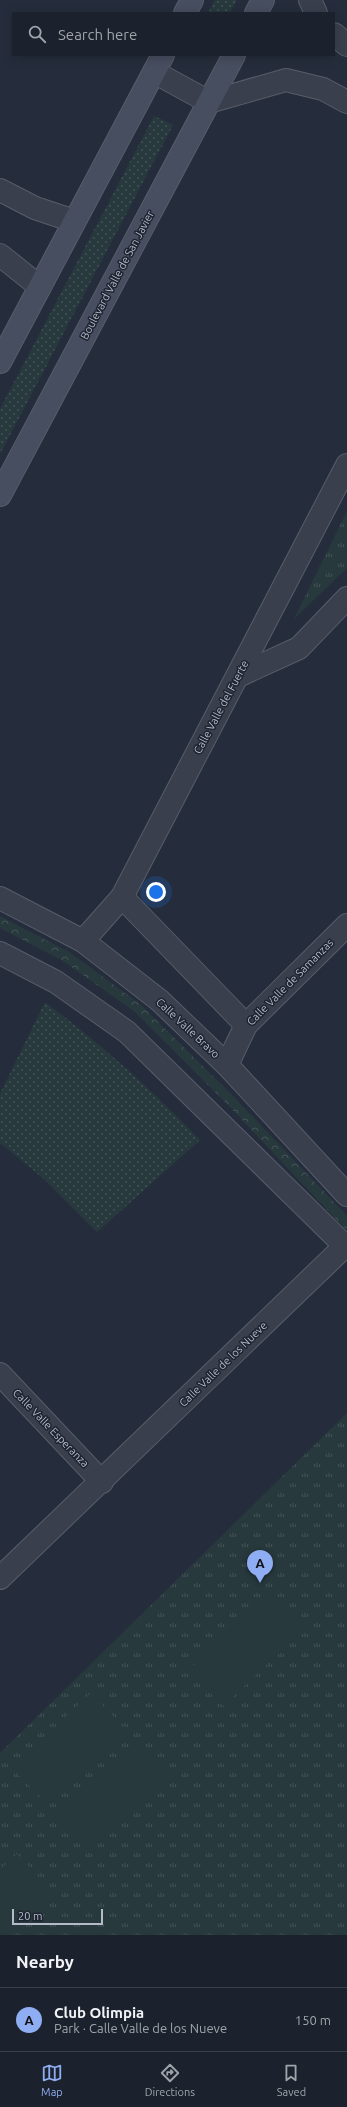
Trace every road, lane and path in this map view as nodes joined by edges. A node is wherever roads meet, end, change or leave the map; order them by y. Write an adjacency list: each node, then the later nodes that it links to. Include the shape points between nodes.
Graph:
1 (192, 0): 3 (main road)
2 (263, 0): 4 (main road)
3 (186, 12)
4 (257, 12)
5 (335, 35): 6 (street)
6 (347, 45)
7 (335, 53): 9 (street)
8 (233, 56): 12 (main road, Boulevard Valle de San Javier)
9 (347, 60)
10 (158, 64): 12 (street); 16 (main road)
11 (286, 80): 12 (street); 13 (street, via 323,89); 14 (street)
12 (209, 102): 21 (main road, Boulevard Valle de San Javier)
13 (347, 102)
14 (347, 117)
15 (0, 190): 16 (street, via 35,208)
16 (74, 221): 18 (main road)
17 (0, 255): 18 (street)
18 (40, 287): 19 (main road)
19 (0, 362)
20 (347, 464): 23 (street, Calle Valle del Fuerte)
21 (0, 495)
22 (347, 598): 23 (street, via 299,648)
23 (238, 676): 24 (street, Calle Valle del Fuerte)
24 (122, 897): 27 (street, Calle Valle del Fuerte); 29 (street)
25 (0, 898): 27 (street, Calle Valle Bravo)
26 (347, 925): 29 (street, Calle Valle de Samanzas)
27 (83, 941): 30 (street, Calle Valle Bravo, via 159,1000)
28 (0, 953): 32 (street, via 56,982 127,1032)
29 (246, 1025): 30 (street, Calle Valle de Samanzas)
30 (227, 1065): 31 (street, Calle Valle Bravo)
31 (347, 1195)
32 (346, 1247): 34 (street, Calle Valle de los Nueve)
33 (0, 1374): 34 (street, Calle Valle Esperanza)
34 (102, 1482): 35 (street, Calle Valle de los Nueve)
35 (0, 1578)

